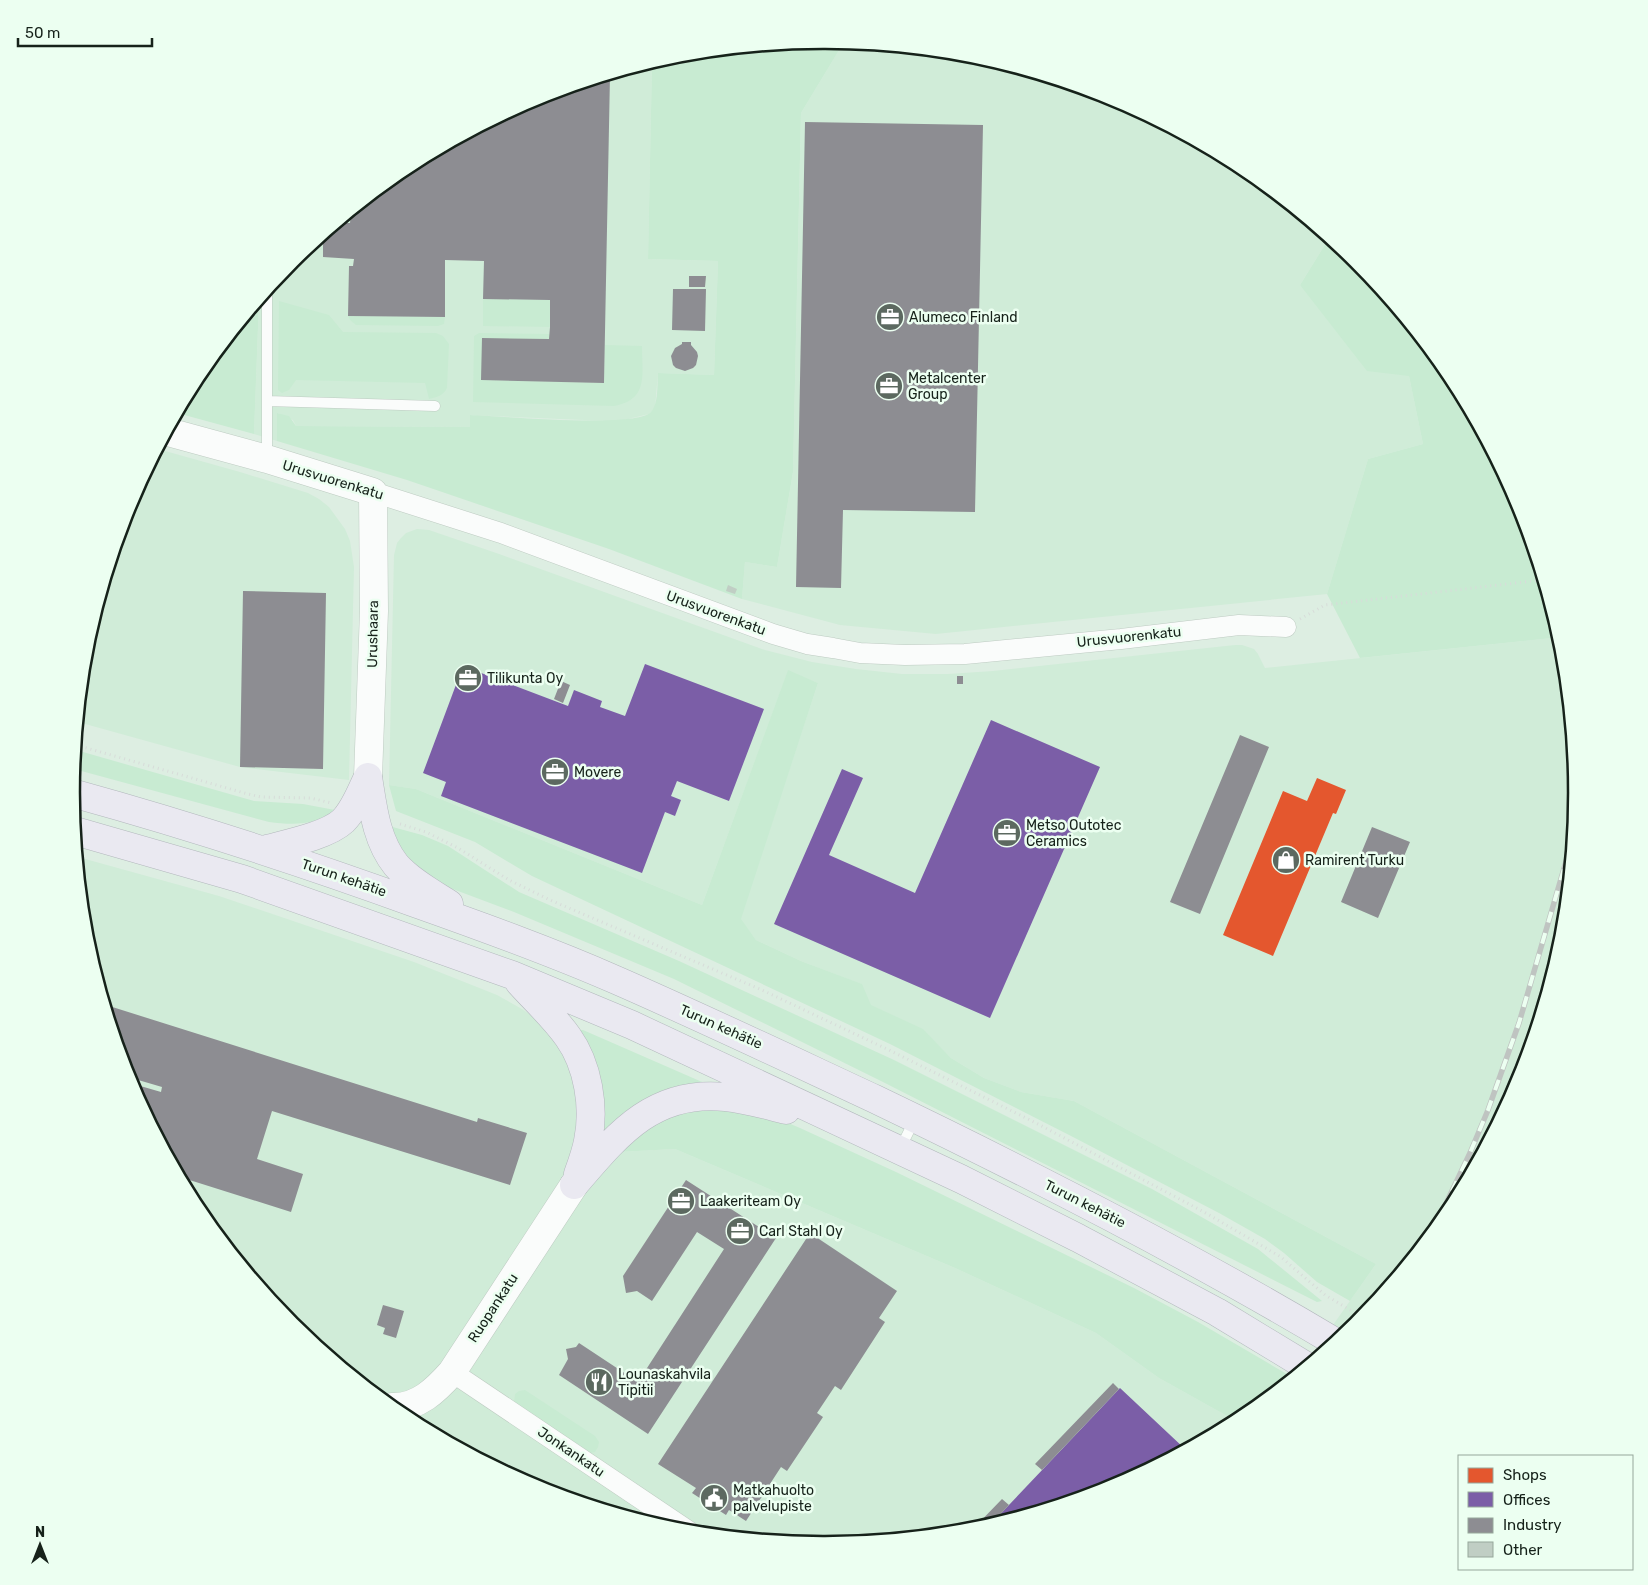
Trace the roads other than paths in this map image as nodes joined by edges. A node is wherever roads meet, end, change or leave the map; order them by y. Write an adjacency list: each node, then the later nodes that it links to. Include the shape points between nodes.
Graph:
1 (268, 299): 2 (lane)
2 (268, 401): 3 (lane); 5 (lane)
3 (435, 406)
4 (173, 433): 5 (street, Urusvuorenkatu)
5 (266, 459): 6 (street, Urusvuorenkatu)
6 (372, 492): 7 (street, Urusvuorenkatu, via 501,533 773,634 808,644 860,652 965,654 1239,625); 8 (street, Urushaara, via 374,611)
7 (1286, 626)
8 (368, 777): 11 (highway, via 342,822 323,833); 12 (highway, via 377,828 397,866)
9 (80, 795): 11 (highway, Turun kehätie)
10 (82, 833): 13 (highway, via 242,879)
11 (264, 850): 12 (highway, Turun kehätie)
12 (484, 927): 14 (highway, Turun kehätie, via 614,979 751,1040)
13 (512, 975): 15 (highway, via 632,1025); 17 (highway, via 568,1036 584,1069 590,1128)
14 (915, 1119): 16 (lane); 18 (highway, Turun kehätie, via 1082,1202)
15 (844, 1124): 16 (highway); 17 (highway, via 748,1100 685,1099 665,1104 635,1121 619,1134)
16 (900, 1150): 19 (highway, via 1095,1247 1217,1312)
17 (574, 1185): 20 (street, Ruopankatu)
18 (1326, 1336)
19 (1301, 1363)
20 (452, 1372): 21 (street, Ruopankatu, via 419,1401); 22 (street, Jonkankatu)
21 (404, 1406)
22 (673, 1521)

